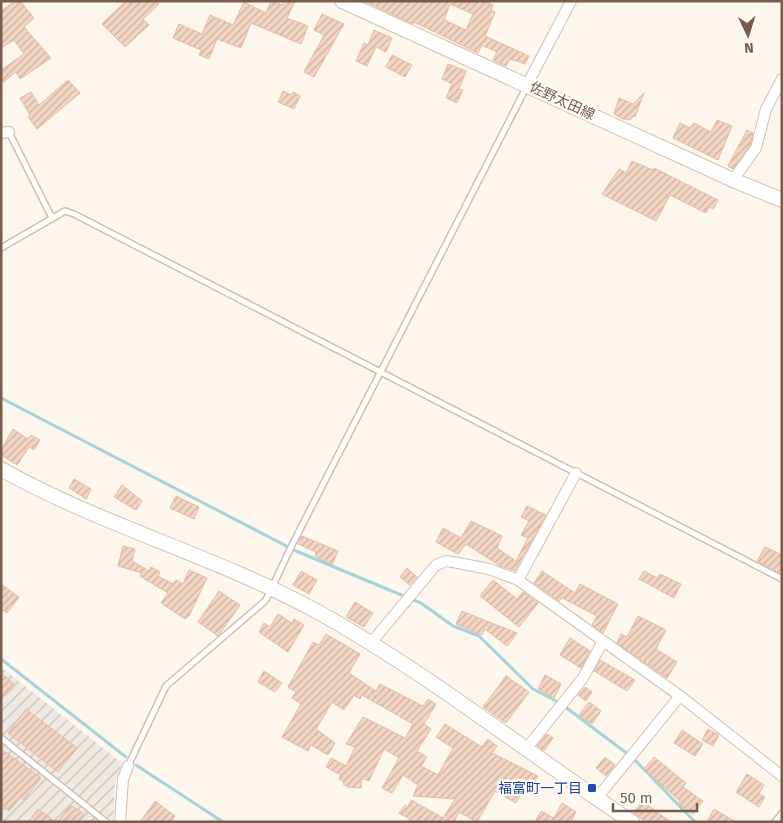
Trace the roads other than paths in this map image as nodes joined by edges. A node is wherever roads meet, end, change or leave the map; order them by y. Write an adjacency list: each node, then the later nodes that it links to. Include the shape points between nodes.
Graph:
1 (342, 1): 4 (street, 佐野太田線)
2 (571, 1): 4 (street)
3 (782, 78): 6 (street, via 766,109 756,148)
4 (528, 85): 6 (street, 佐野太田線); 10 (lane)
5 (5, 132): 8 (lane)
6 (733, 180): 7 (street, 佐野太田線)
7 (782, 200)
8 (52, 218): 9 (lane); 10 (lane, via 65,211 74,214)
9 (1, 248)
10 (380, 373): 12 (lane); 15 (lane)
11 (1, 469): 15 (street, via 88,513)
12 (576, 473): 13 (lane); 14 (street)
13 (782, 579)
14 (518, 580): 16 (street); 17 (street, via 489,569 453,562 436,565)
15 (271, 588): 17 (street); 21 (lane, via 265,601 166,686)
16 (603, 641): 18 (street); 20 (street, via 583,678)
17 (370, 644): 20 (street, via 449,694)
18 (680, 696): 22 (street); 23 (street)
19 (1, 738): 25 (lane)
20 (526, 749): 23 (street)
21 (128, 766): 26 (street, via 123,780)
22 (782, 776)
23 (596, 798): 27 (street)
24 (782, 813): 28 (lane)
25 (106, 822)
26 (120, 822)
27 (632, 822)
28 (775, 822)

